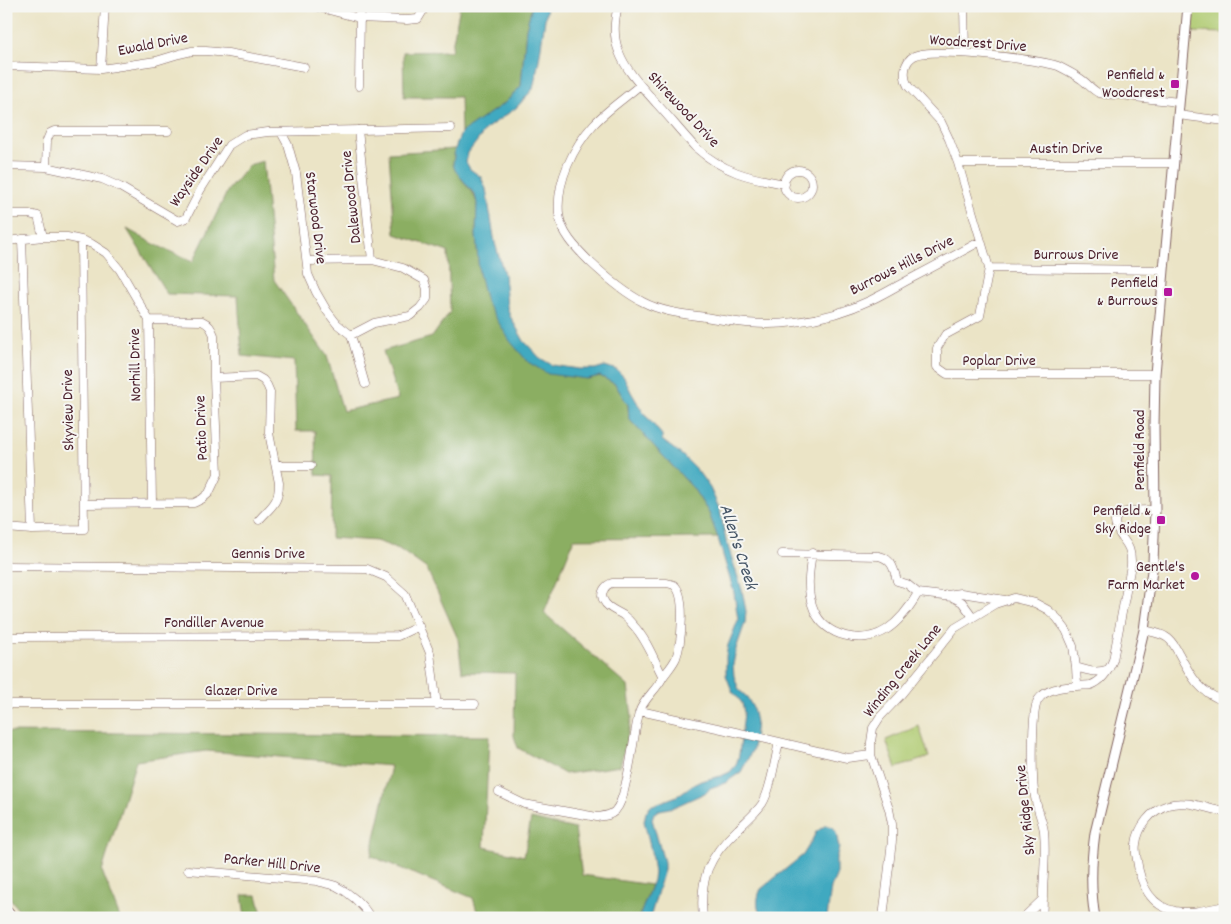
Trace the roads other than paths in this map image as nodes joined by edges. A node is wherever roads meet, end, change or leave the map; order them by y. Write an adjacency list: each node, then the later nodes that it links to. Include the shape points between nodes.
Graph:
1 (105, 6): 12 (street)
2 (314, 6): 8 (street)
3 (360, 6): 8 (street)
4 (426, 6): 8 (street, via 418,19)
5 (618, 6): 13 (street, Shirewood Drive, via 615,38 619,52)
6 (964, 6): 9 (street)
7 (1188, 6): 15 (main road, Penfield Road)
8 (360, 18): 14 (street)
9 (965, 53): 15 (street, Woodcrest Drive, via 1051,64 1072,74 1098,93); 22 (street, Woodcrest Drive, via 919,54 910,58 904,72 908,86 943,126)
10 (6, 66): 12 (street, Ewald Drive)
11 (304, 67): 12 (street, Ewald Drive, via 206,50)
12 (101, 68)
13 (640, 85): 26 (street, Shirewood Drive, via 705,156 750,178); 32 (street, Burrows Hills Drive, via 594,124 583,138 565,172 559,216 563,228 580,252 626,292 652,307 736,322 765,325 796,322 871,300)
14 (359, 86)
15 (1179, 102): 16 (main road, Penfield Road)
16 (1178, 115): 17 (street); 23 (main road, Penfield Road)
17 (1225, 121)
18 (452, 128): 19 (street, Wayside Drive)
19 (358, 130): 21 (street, Wayside Drive); 33 (street, Dalewood Drive)
20 (168, 131): 25 (street, via 50,133)
21 (281, 132): 25 (street, Wayside Drive, via 245,135 229,145 186,218 178,221 102,179); 34 (street, Starwood Drive, via 296,173)
22 (958, 163): 23 (street, Austin Drive); 32 (street, Woodcrest Drive)
23 (1174, 163): 36 (main road, Penfield Road)
24 (6, 166): 25 (street, Wayside Drive)
25 (46, 167)
26 (785, 184)
27 (6, 214): 28 (street, via 38,216)
28 (43, 237): 29 (street, Norhill Drive); 30 (street, Norhill Drive)
29 (22, 239): 31 (street, Norhill Drive); 49 (street)
30 (81, 240): 37 (street, Norhill Drive, via 106,253 120,270); 45 (street, Skyview Drive)
31 (6, 241)
32 (981, 241): 35 (street, Woodcrest Drive)
33 (372, 260): 34 (street); 38 (street, via 403,268 424,280 426,299 410,316 374,323)
34 (307, 261): 38 (street, Starwood Drive, via 308,274 327,311)
35 (989, 268): 36 (street, Burrows Drive); 39 (street, Poplar Drive, via 980,316 945,335 937,348 937,366 947,374)
36 (1164, 270): 39 (main road, Penfield Road)
37 (149, 320): 40 (street, Patio Drive, via 207,323 214,335); 44 (street, Norhill Drive)
38 (351, 335): 41 (street)
39 (1155, 374): 46 (main road, Penfield Road)
40 (214, 378): 42 (street, via 256,376 263,380 270,392 268,433); 44 (street, Patio Drive, via 218,474 213,485 209,493 194,503)
41 (364, 384)
42 (275, 463): 43 (street); 47 (street, via 278,498)
43 (312, 466)
44 (152, 503): 45 (street, Patio Drive)
45 (84, 504): 49 (street, Skyview Drive, via 84,528)
46 (1155, 510): 58 (main road, Penfield Road, via 1150,597); 61 (street, via 1125,512 1115,522 1131,552 1131,565 1114,660)
47 (259, 520)
48 (6, 528): 49 (street)
49 (32, 530)
50 (782, 554): 51 (street)
51 (812, 554): 53 (street, via 884,557 892,565 897,581); 53 (street, via 809,586 813,610 828,628 845,636 867,637 885,630 904,614)
52 (6, 566): 57 (street, Gennis Drive, via 367,569 386,577 405,594)
53 (918, 593): 54 (street)
54 (945, 596): 55 (street, via 961,593); 56 (street, via 962,602)
55 (1007, 600): 56 (street, Winding Creek Lane); 60 (street, Winding Creek Lane, via 1014,598 1035,603 1057,618 1073,646)
56 (973, 617): 70 (street, Winding Creek Lane, via 954,628 880,717 873,728)
57 (419, 626): 59 (street, Fondiller Avenue, via 398,636); 67 (street, Gennis Drive, via 430,653)
58 (1144, 630): 64 (street, via 1168,638 1196,683 1210,695); 83 (main road, Penfield Road, via 1095,833 1091,880)
59 (6, 637)
60 (1076, 667): 61 (street, via 1091,672); 63 (street, Winding Creek Lane)
61 (1109, 669): 63 (street, Sky Ridge Drive, via 1092,684)
62 (663, 677): 62 (street, via 675,661 680,645 682,611 678,591 667,583 607,585 603,601 634,625); 68 (street)
63 (1077, 686): 74 (street, Sky Ridge Drive, via 1049,690 1041,695 1034,711 1034,789 1044,829)
64 (1225, 701)
65 (6, 704): 67 (street, Glazer Drive)
66 (475, 704): 67 (street, Glazer Drive)
67 (437, 705)
68 (640, 711): 69 (street); 71 (street, via 623,795 614,812 597,817 524,804)
69 (779, 742): 70 (street, via 848,758); 79 (street, via 762,803 724,842 711,862 703,886)
70 (871, 754): 80 (street, via 892,824)
71 (499, 792)
72 (1225, 812): 75 (street, via 1194,804 1168,805 1143,824 1135,847 1144,888 1159,904 1174,911 1190,912)
73 (188, 870): 78 (street, Parker Hill Drive, via 326,883 351,895)
74 (1043, 899): 81 (street); 82 (street, Sky Ridge Drive)
75 (1225, 906)
76 (6, 910): 77 (main road)
77 (13, 918)
78 (371, 918)
79 (703, 918)
80 (883, 918)
81 (1023, 918)
82 (1042, 918)
83 (1095, 918)

